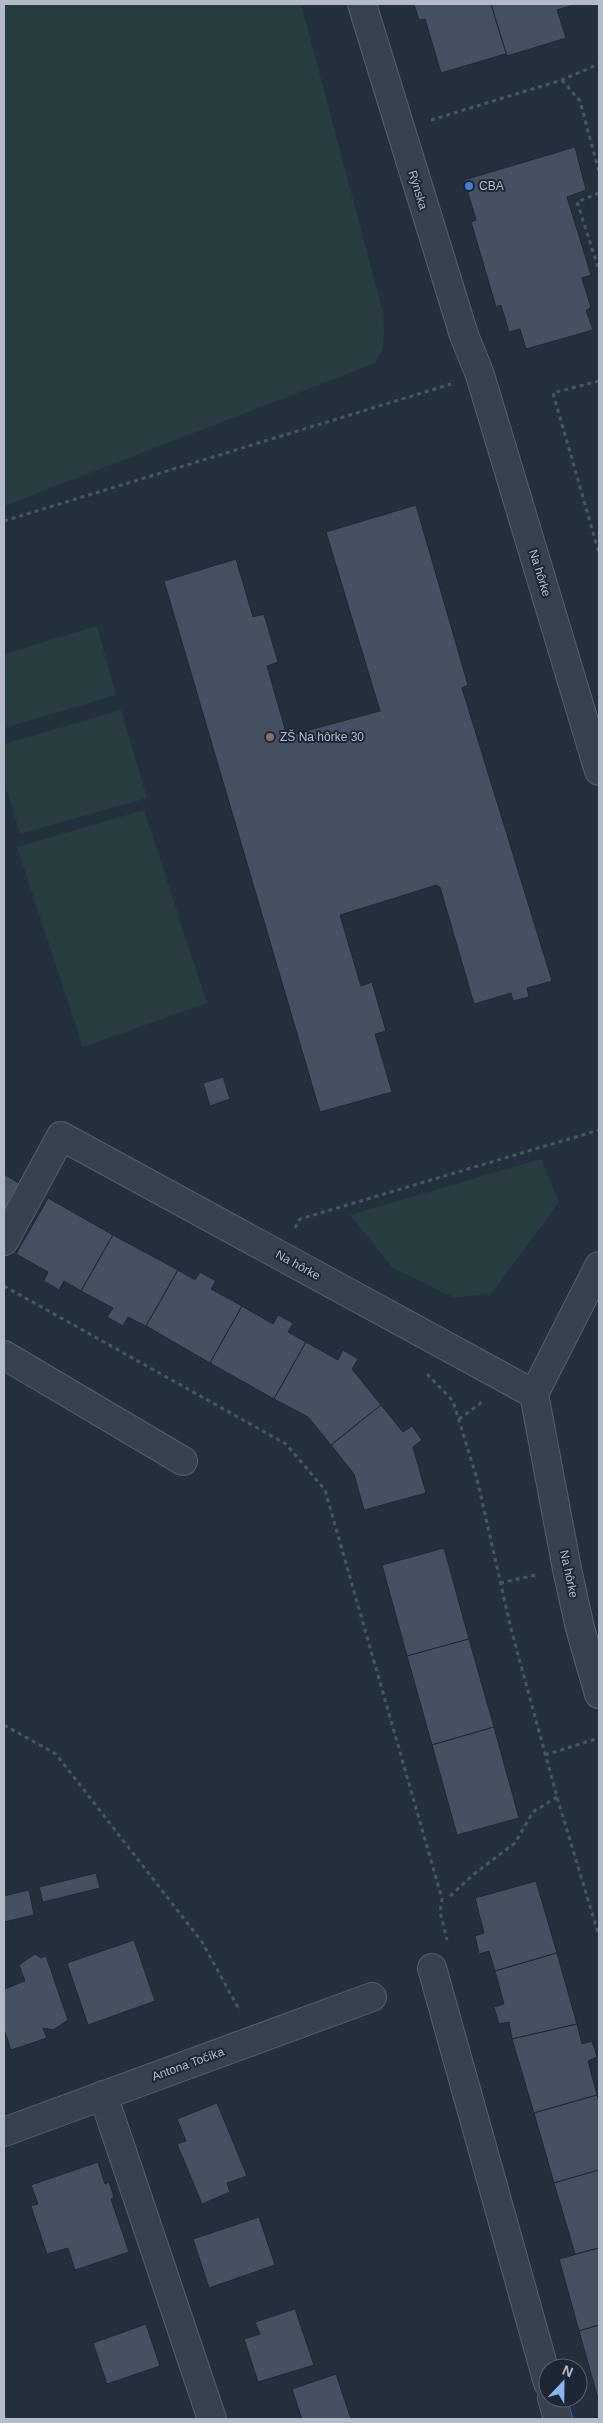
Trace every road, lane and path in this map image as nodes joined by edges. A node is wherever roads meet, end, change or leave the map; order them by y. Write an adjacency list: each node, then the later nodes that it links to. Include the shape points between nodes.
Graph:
1 (362, 4): 4 (street, Rýnska)
2 (599, 64): 3 (path)
3 (562, 80): 4 (path, via 429,120); 5 (path, via 580,101)
4 (400, 132): 8 (street, Rýnska, via 464,335)
5 (599, 172)
6 (599, 192): 7 (path, via 577,202)
7 (599, 270)
8 (480, 375): 10 (path); 12 (street, Na hôrke)
9 (599, 381): 11 (path, via 553,393)
10 (4, 521)
11 (599, 553)
12 (599, 771)
13 (599, 1130): 15 (path, via 300,1219)
14 (4, 1242): 15 (street, Na hôrke, via 61,1136)
15 (280, 1255): 20 (street, Na hôrke)
16 (599, 1266): 20 (street)
17 (4, 1286): 29 (path, via 286,1444 325,1490 442,1900 440,1912)
18 (4, 1356): 21 (street)
19 (426, 1372): 25 (path, via 453,1402 472,1462 510,1629)
20 (534, 1394): 22 (street, Na hôrke, via 567,1568)
21 (183, 1461)
22 (599, 1694)
23 (4, 1724): 32 (path, via 56,1754 202,1942)
24 (599, 1738): 25 (path)
25 (545, 1755): 26 (path)
26 (557, 1797): 27 (path, via 533,1812 515,1843); 28 (path)
27 (450, 1896)
28 (599, 1936)
29 (447, 1941)
30 (432, 1968): 35 (street)
31 (372, 1997): 32 (street, Antona Točíka)
32 (256, 2040): 33 (street, Antona Točíka)
33 (103, 2095): 34 (street, Antona Točíka); 36 (street)
34 (4, 2132)
35 (541, 2358)
36 (212, 2419)

